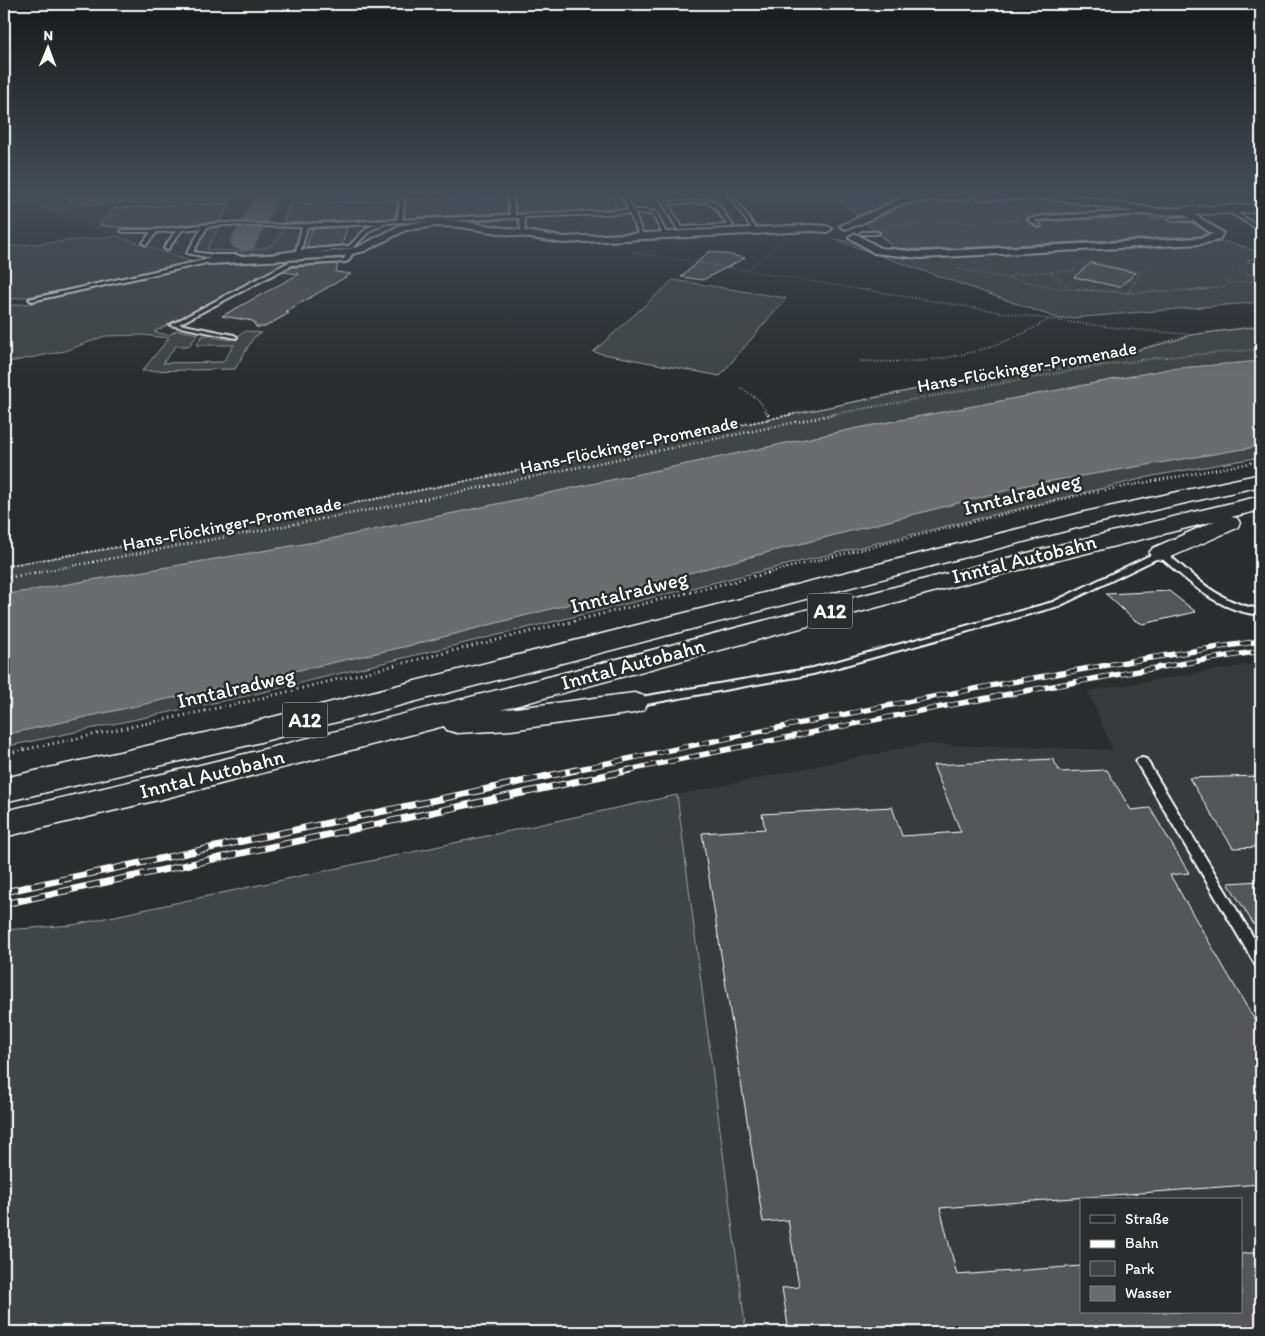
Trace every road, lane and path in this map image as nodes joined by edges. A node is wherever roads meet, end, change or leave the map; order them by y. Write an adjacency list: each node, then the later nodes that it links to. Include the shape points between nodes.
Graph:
1 (193, 253): 2 (lane, via 224,257)
2 (278, 253)
3 (342, 253): 9 (street)
4 (349, 253): 30 (lane, via 346,260 291,263 173,325)
5 (639, 253): 13 (path)
6 (768, 253): 13 (path)
7 (903, 253): 8 (street)
8 (953, 253)
9 (209, 261): 26 (lane)
10 (1150, 264): 15 (path)
11 (1239, 267): 16 (path)
12 (958, 269): 17 (path)
13 (748, 271): 27 (path)
14 (1051, 272): 15 (path, via 1073,271 1077,264 1092,262); 17 (path, via 1014,274); 24 (path)
15 (1141, 272): 22 (path)
16 (1247, 274): 18 (path); 21 (path)
17 (1009, 279): 24 (path)
18 (1261, 279): 21 (path)
19 (1127, 280): 22 (path)
20 (1224, 280): 23 (path)
21 (1255, 281): 23 (path)
22 (1135, 282): 25 (path)
23 (1230, 283): 25 (path, via 1207,290)
24 (1072, 289): 25 (path)
25 (1128, 293)
26 (32, 299)
27 (1049, 320): 29 (path); 33 (path, via 1018,338 961,357 911,363)
28 (1261, 326): 29 (path)
29 (1190, 334): 34 (path, via 1130,352)
30 (234, 336)
31 (1261, 349): 32 (path, Hans-Flöckinger-Promenade)
32 (1142, 360): 35 (path); 36 (path, Hans-Flöckinger-Promenade)
33 (860, 361)
34 (1021, 368): 35 (path); 38 (path)
35 (1026, 372): 36 (path)
36 (997, 383): 45 (path, Hans-Flöckinger-Promenade, via 345,516)
37 (742, 388): 38 (path, via 759,399)
38 (769, 420): 44 (path, via 163,540)
39 (1261, 461): 49 (path, Inntalradweg, via 1084,494 246,702)
40 (1261, 480): 51 (main road, Inntal Autobahn / A12, via 1085,519 249,734)
41 (1261, 503): 48 (main road, Inntal Autobahn / A12, via 934,582)
42 (1261, 512): 43 (main road)
43 (1161, 553): 46 (lane, via 1226,604); 47 (lane, via 1046,607 813,671)
44 (4, 566)
45 (4, 578)
46 (1261, 612)
47 (634, 702): 48 (main road, via 510,720)
48 (400, 726): 52 (main road, Inntal Autobahn / A12)
49 (4, 754)
50 (1142, 762): 53 (lane)
51 (4, 790)
52 (4, 824)
53 (1261, 962)

